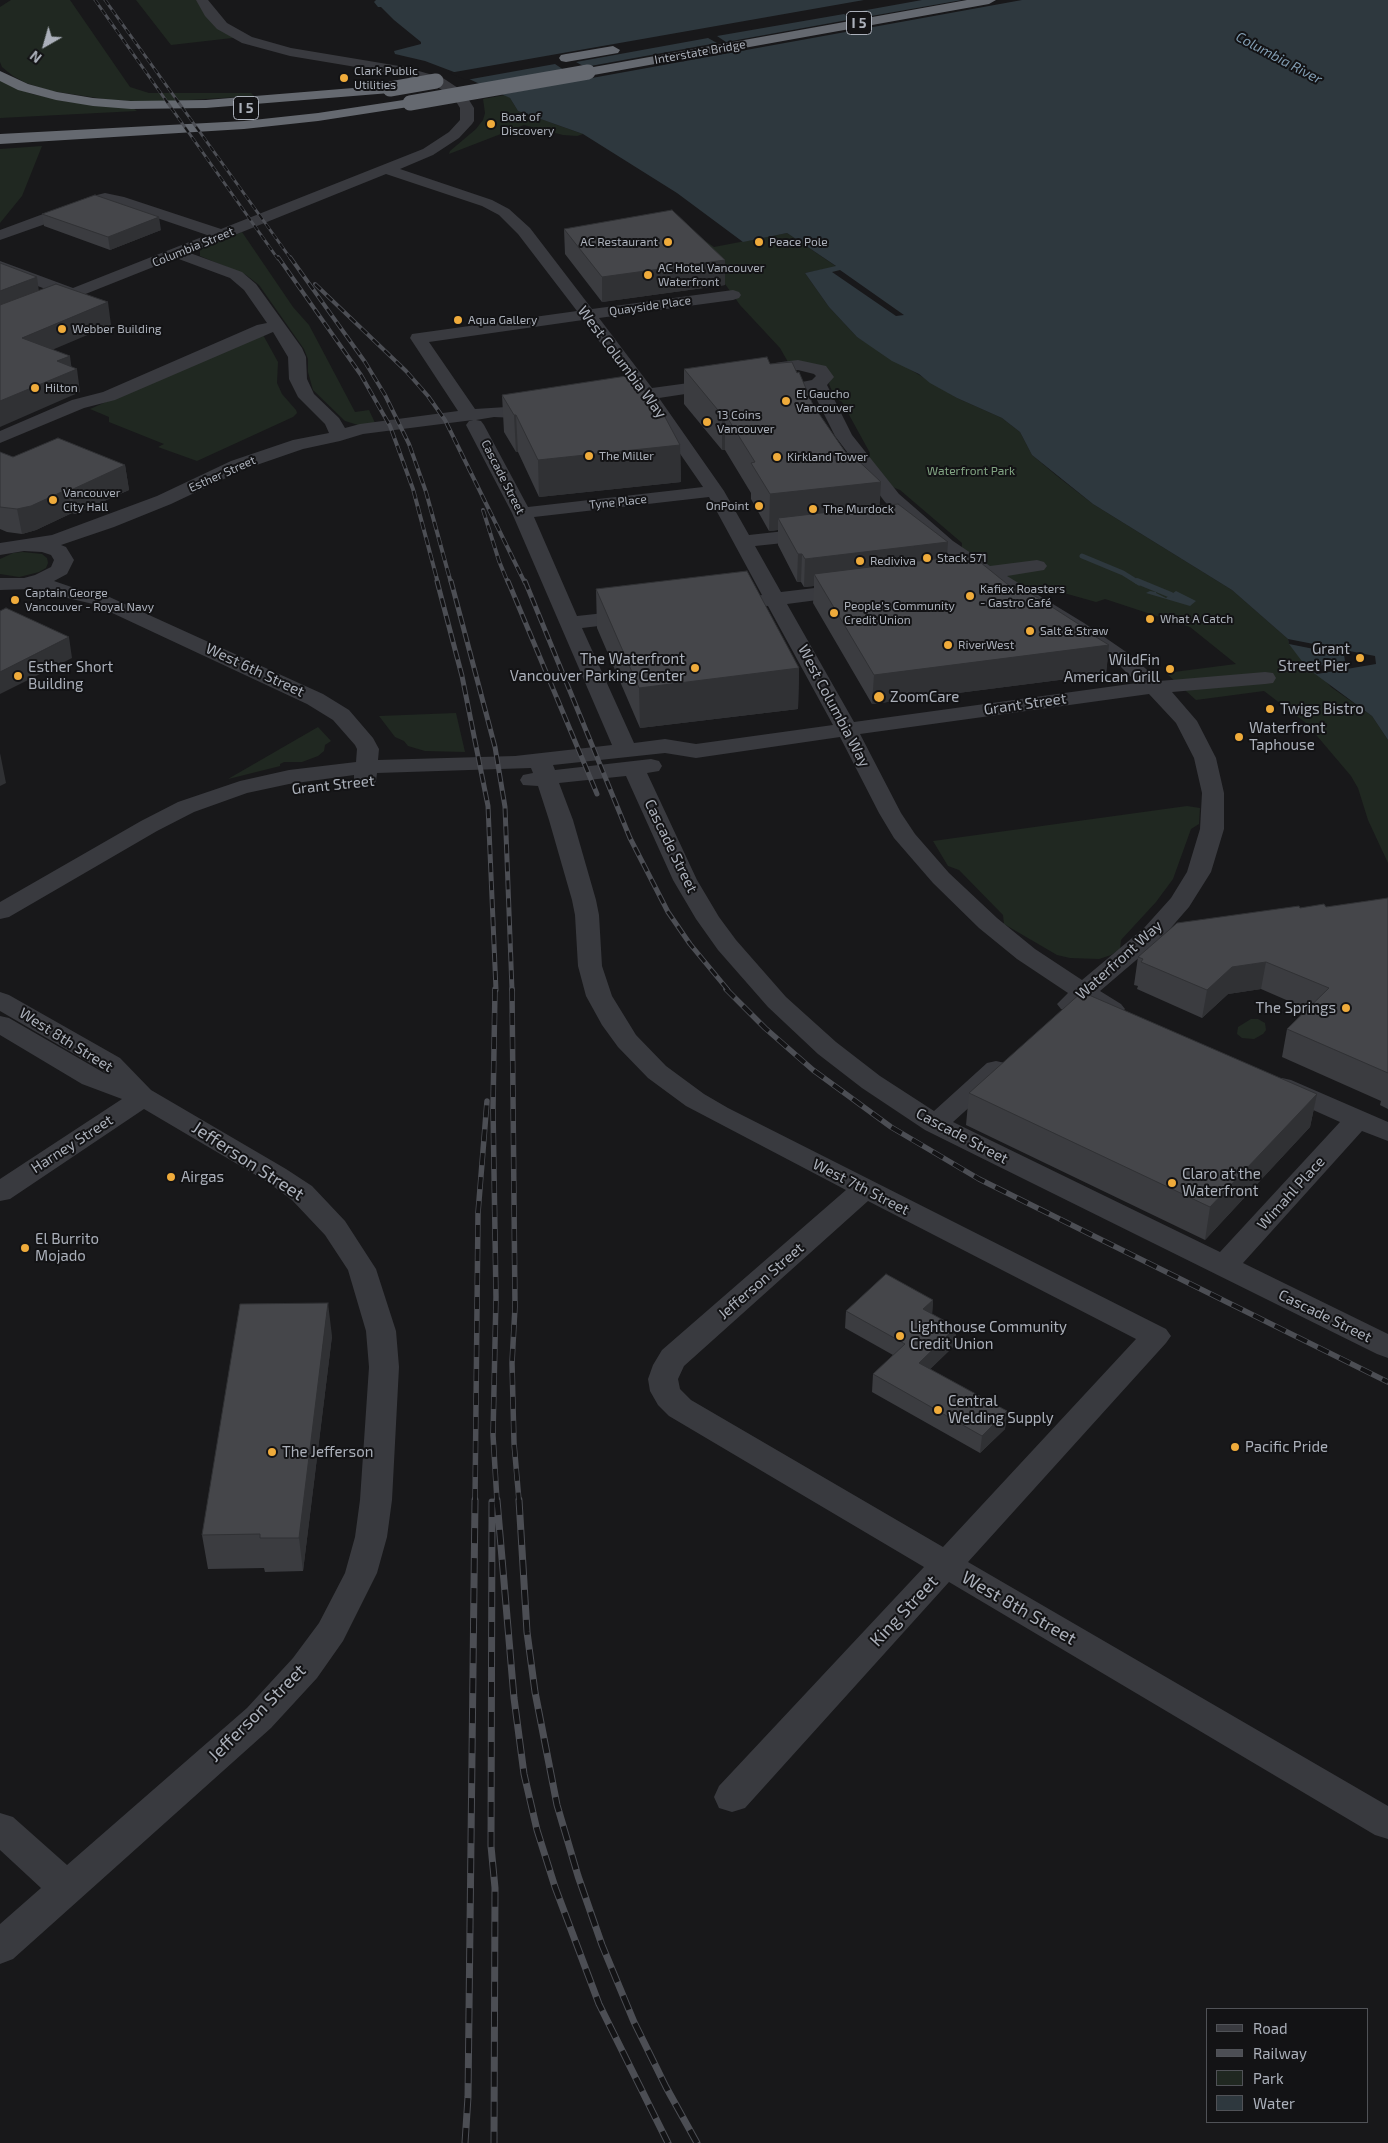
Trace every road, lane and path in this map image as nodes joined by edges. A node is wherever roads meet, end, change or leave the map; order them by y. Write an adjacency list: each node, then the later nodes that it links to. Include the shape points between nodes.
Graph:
1 (202, 0): 14 (street, Columbia Street, via 222,26 248,40 290,52 412,73 438,81 459,95 468,114 454,135 439,146)
2 (989, 0): 11 (highway, Interstate Bridge / I 5, bridge, via 410,103 302,119)
3 (630, 47): 4 (highway)
4 (556, 60)
5 (0, 74): 7 (highway, via 44,94 124,105 198,104)
6 (455, 78): 7 (highway, I 5, bridge)
7 (390, 89): 8 (highway, I 5)
8 (101, 121): 9 (highway); 10 (highway, I 5)
9 (46, 122)
10 (0, 127)
11 (169, 131): 12 (highway, I 5); 13 (highway)
12 (0, 139)
13 (0, 146)
14 (386, 169): 16 (street, Columbia Street); 21 (street, West Columbia Way, via 468,196 504,212 524,231)
15 (0, 235): 16 (street, via 105,198)
16 (222, 235): 17 (street, Columbia Street)
17 (176, 253): 19 (street, Columbia Street); 23 (street, via 224,270 245,282)
18 (0, 266): 19 (street)
19 (74, 294): 22 (street, Columbia Street)
20 (733, 295): 21 (street, Quayside Place)
21 (587, 315): 24 (street, Quayside Place); 27 (street, West Columbia Way)
22 (0, 324)
23 (277, 326): 31 (street, via 297,357 298,379 307,397 334,422); 32 (street)
24 (418, 338): 30 (street, Cascade Street)
25 (763, 378): 35 (street, Waterfront Way, via 781,367 806,366 820,370 825,377 818,384 847,440 892,498)
26 (736, 381): 27 (street)
27 (648, 394): 28 (street); 33 (street, West Columbia Way)
28 (614, 399)
29 (555, 408): 30 (street, Esther Street, via 516,413 500,421)
30 (473, 420): 31 (street, Esther Street, via 363,438); 34 (street, Cascade Street)
31 (340, 436): 36 (street, Esther Street, via 299,444 257,458)
32 (0, 438)
33 (714, 491): 34 (street, Tyne Place); 39 (street, West Columbia Way)
34 (522, 513): 53 (street, Cascade Street)
35 (918, 522): 37 (street); 44 (street, Waterfront Way)
36 (107, 523): 40 (street, Esther Street); 42 (street, Esther Street, via 71,548)
37 (896, 524)
38 (829, 532): 39 (street)
39 (743, 542): 50 (street, West Columbia Way)
40 (36, 545): 41 (street); 42 (street, West 6th Street, via 53,548)
41 (4, 546)
42 (63, 562): 46 (street, Esther Street, via 48,578); 49 (street, West 6th Street, via 68,577 92,590)
43 (1037, 566): 44 (street)
44 (986, 572): 45 (street); 55 (street, Waterfront Way, via 1126,660)
45 (957, 576)
46 (31, 583): 47 (street); 49 (street, West 6th Street)
47 (2, 585)
48 (870, 587): 50 (street)
49 (98, 599): 60 (street, West 6th Street, via 315,698 358,734 368,749)
50 (776, 600): 51 (street); 56 (street, West Columbia Way)
51 (739, 604)
52 (655, 613): 53 (street)
53 (570, 623): 58 (street, Cascade Street)
54 (1265, 678): 55 (street, Grant Street)
55 (1154, 686): 56 (street, Grant Street); 63 (street, Waterfront Way, via 1186,721 1205,758 1213,793 1211,836 1199,872 1180,902 1152,933)
56 (847, 730): 57 (street, Grant Street); 63 (street, West Columbia Way, via 895,821 941,878 1018,948)
57 (696, 751): 58 (street, Grant Street, via 672,763)
58 (630, 760): 59 (street, Grant Street); 72 (street, Cascade Street, via 686,880 708,919 744,966 776,1002 827,1048)
59 (544, 770): 60 (street, Grant Street, via 473,783); 74 (street, West 7th Street, via 584,900 590,966 599,996 627,1041 657,1072 719,1114)
60 (366, 774): 61 (street, Grant Street, via 274,780 206,800 149,826); 62 (street, Grant Street, via 248,799 200,817)
61 (0, 912)
62 (0, 930)
63 (1083, 993): 65 (street, Waterfront Way); 66 (street, West Columbia Way)
64 (0, 1000): 70 (street, West 8th Street, via 111,1064)
65 (1053, 1018)
66 (1131, 1018)
67 (0, 1024): 70 (street, West 8th Street, via 91,1078)
68 (1011, 1056): 72 (street)
69 (1263, 1077): 71 (street)
70 (143, 1097): 75 (street, Harney Street); 84 (street, Jefferson Street, via 302,1193 335,1228 362,1269 377,1314 383,1348 376,1500 371,1537 361,1573 339,1618 305,1668 259,1718)
71 (1358, 1119): 73 (street); 76 (street, Wimahl Place)
72 (935, 1124): 76 (street, Cascade Street)
73 (1388, 1132)
74 (865, 1189): 77 (street, West 7th Street); 79 (street, Jefferson Street, via 674,1358)
75 (0, 1192)
76 (1224, 1266): 78 (street, Cascade Street)
77 (1156, 1336): 80 (street, King Street)
78 (1388, 1347)
79 (663, 1378): 80 (street, West 8th Street, via 665,1391 680,1408)
80 (946, 1565): 81 (street, King Street); 82 (street, West 8th Street)
81 (732, 1796)
82 (1388, 1824)
83 (0, 1828): 84 (street)
84 (67, 1888): 85 (street, Jefferson Street)
85 (0, 1948)

